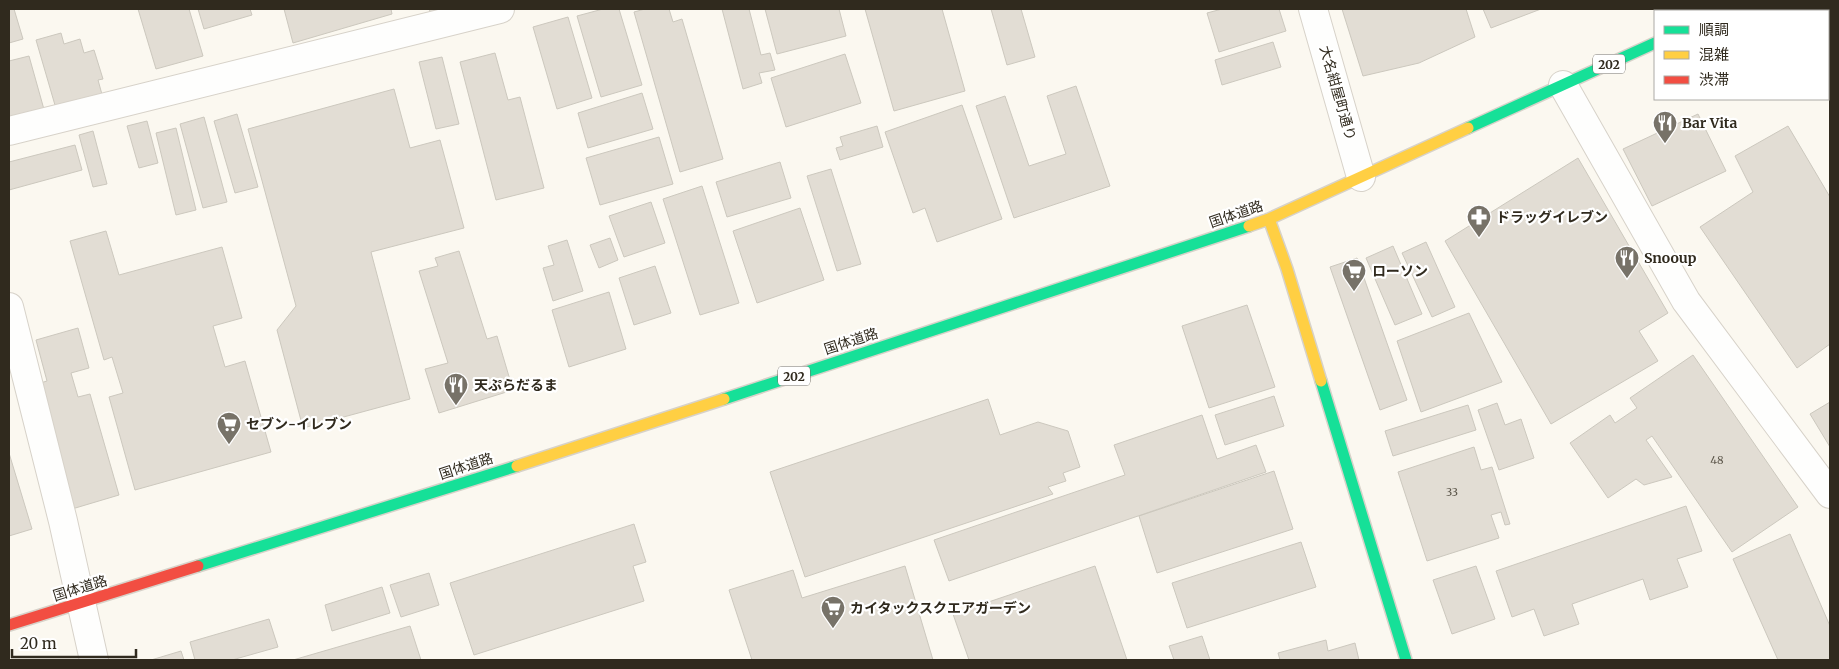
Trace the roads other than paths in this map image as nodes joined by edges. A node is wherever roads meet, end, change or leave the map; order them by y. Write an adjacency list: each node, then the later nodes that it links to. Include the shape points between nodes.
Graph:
1 (500, 9): 5 (street)
2 (1313, 9): 6 (street, 大名紺屋町通り)
3 (1654, 43): 4 (main road, 国体道路 / 202)
4 (1563, 85): 6 (main road, 国体道路 / 202); 9 (street, via 1686,301)
5 (9, 131)
6 (1361, 177): 7 (main road, 国体道路 / 202)
7 (1269, 219): 10 (main road, 国体道路 / 202, via 637,428); 13 (main road)
8 (9, 307): 10 (street)
9 (1830, 494)
10 (83, 603): 11 (main road, 国体道路 / 202); 12 (street)
11 (9, 625)
12 (94, 660)
13 (1406, 660)

